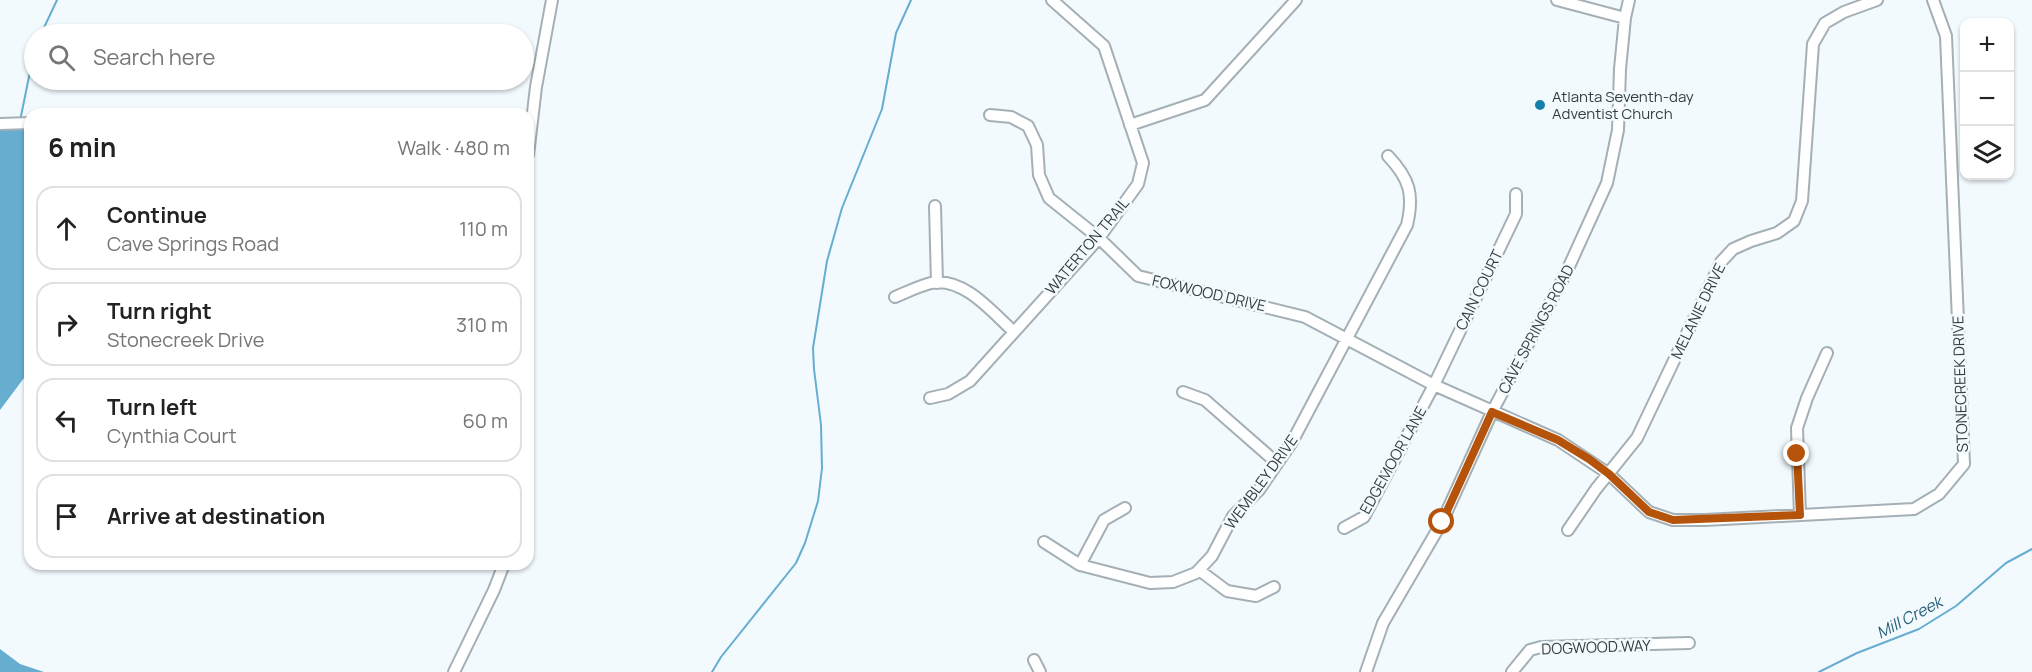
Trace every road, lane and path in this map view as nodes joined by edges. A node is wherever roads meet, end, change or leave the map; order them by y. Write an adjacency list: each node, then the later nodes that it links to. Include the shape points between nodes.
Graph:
1 (552, 0): 9 (street)
2 (1052, 0): 13 (street, WATERTON TRAIL, via 1104,46)
3 (1296, 0): 13 (street, via 1205,100)
4 (1557, 0): 8 (street)
5 (1629, 0): 8 (street, CAVE SPRINGS ROAD)
6 (1876, 0): 28 (street, MELANIE DRIVE, via 1825,23 1813,44 1802,201 1794,221 1777,233 1733,249 1721,262 1637,438)
7 (1934, 0): 30 (street, STONECREEK DRIVE, via 1946,36 1964,464 1939,494 1914,509)
8 (1625, 18): 26 (street, CAVE SPRINGS ROAD, via 1617,130 1607,183 1566,273)
9 (534, 108)
10 (990, 115): 17 (street, FOXWOOD DRIVE, via 1011,117 1028,126 1038,146 1039,175 1049,198)
11 (24, 123): 12 (street)
12 (0, 124)
13 (1130, 125): 17 (street, WATERTON TRAIL, via 1143,163 1138,184)
14 (1388, 156): 21 (street, WEMBLEY DRIVE, via 1400,168 1412,206 1407,225)
15 (1516, 194): 23 (street, CAIN COURT, via 1516,214)
16 (935, 206): 18 (street)
17 (1098, 237): 20 (street, WATERTON TRAIL); 21 (street, FOXWOOD DRIVE, via 1138,276 1305,317)
18 (937, 283): 19 (street); 20 (street, via 949,282 977,297)
19 (896, 297)
20 (1014, 332): 25 (street, WATERTON TRAIL, via 970,381 948,394)
21 (1346, 339): 23 (street, FOXWOOD DRIVE); 27 (street, WEMBLEY DRIVE, via 1292,442)
22 (1827, 353): 30 (street, via 1797,428)
23 (1434, 385): 26 (street, FOXWOOD DRIVE); 31 (street, EDGEMOOR LANE, via 1364,517)
24 (1183, 392): 27 (street, via 1205,400)
25 (930, 398)
26 (1492, 412): 28 (street, STONECREEK DRIVE, via 1558,440); 42 (street, CAVE SPRINGS ROAD, via 1442,522 1383,623)
27 (1276, 464): 36 (street, WEMBLEY DRIVE, via 1259,490 1233,516 1212,556)
28 (1609, 474): 30 (street, STONECREEK DRIVE, via 1649,512 1673,520); 32 (street, MELANIE DRIVE)
29 (1125, 508): 34 (street, via 1104,520)
30 (1800, 515)
31 (1344, 528)
32 (1568, 530)
33 (1044, 542): 34 (street, WEMBLEY DRIVE)
34 (1080, 565): 36 (street, WEMBLEY DRIVE, via 1150,583 1173,582)
35 (502, 570): 40 (street)
36 (1199, 570): 37 (street, via 1227,591 1256,596)
37 (1274, 587)
38 (1689, 643): 43 (street, DOGWOOD WAY, via 1541,647 1530,650)
39 (1034, 660): 41 (street)
40 (454, 672)
41 (1040, 672)
42 (1366, 672)
43 (1512, 672)

